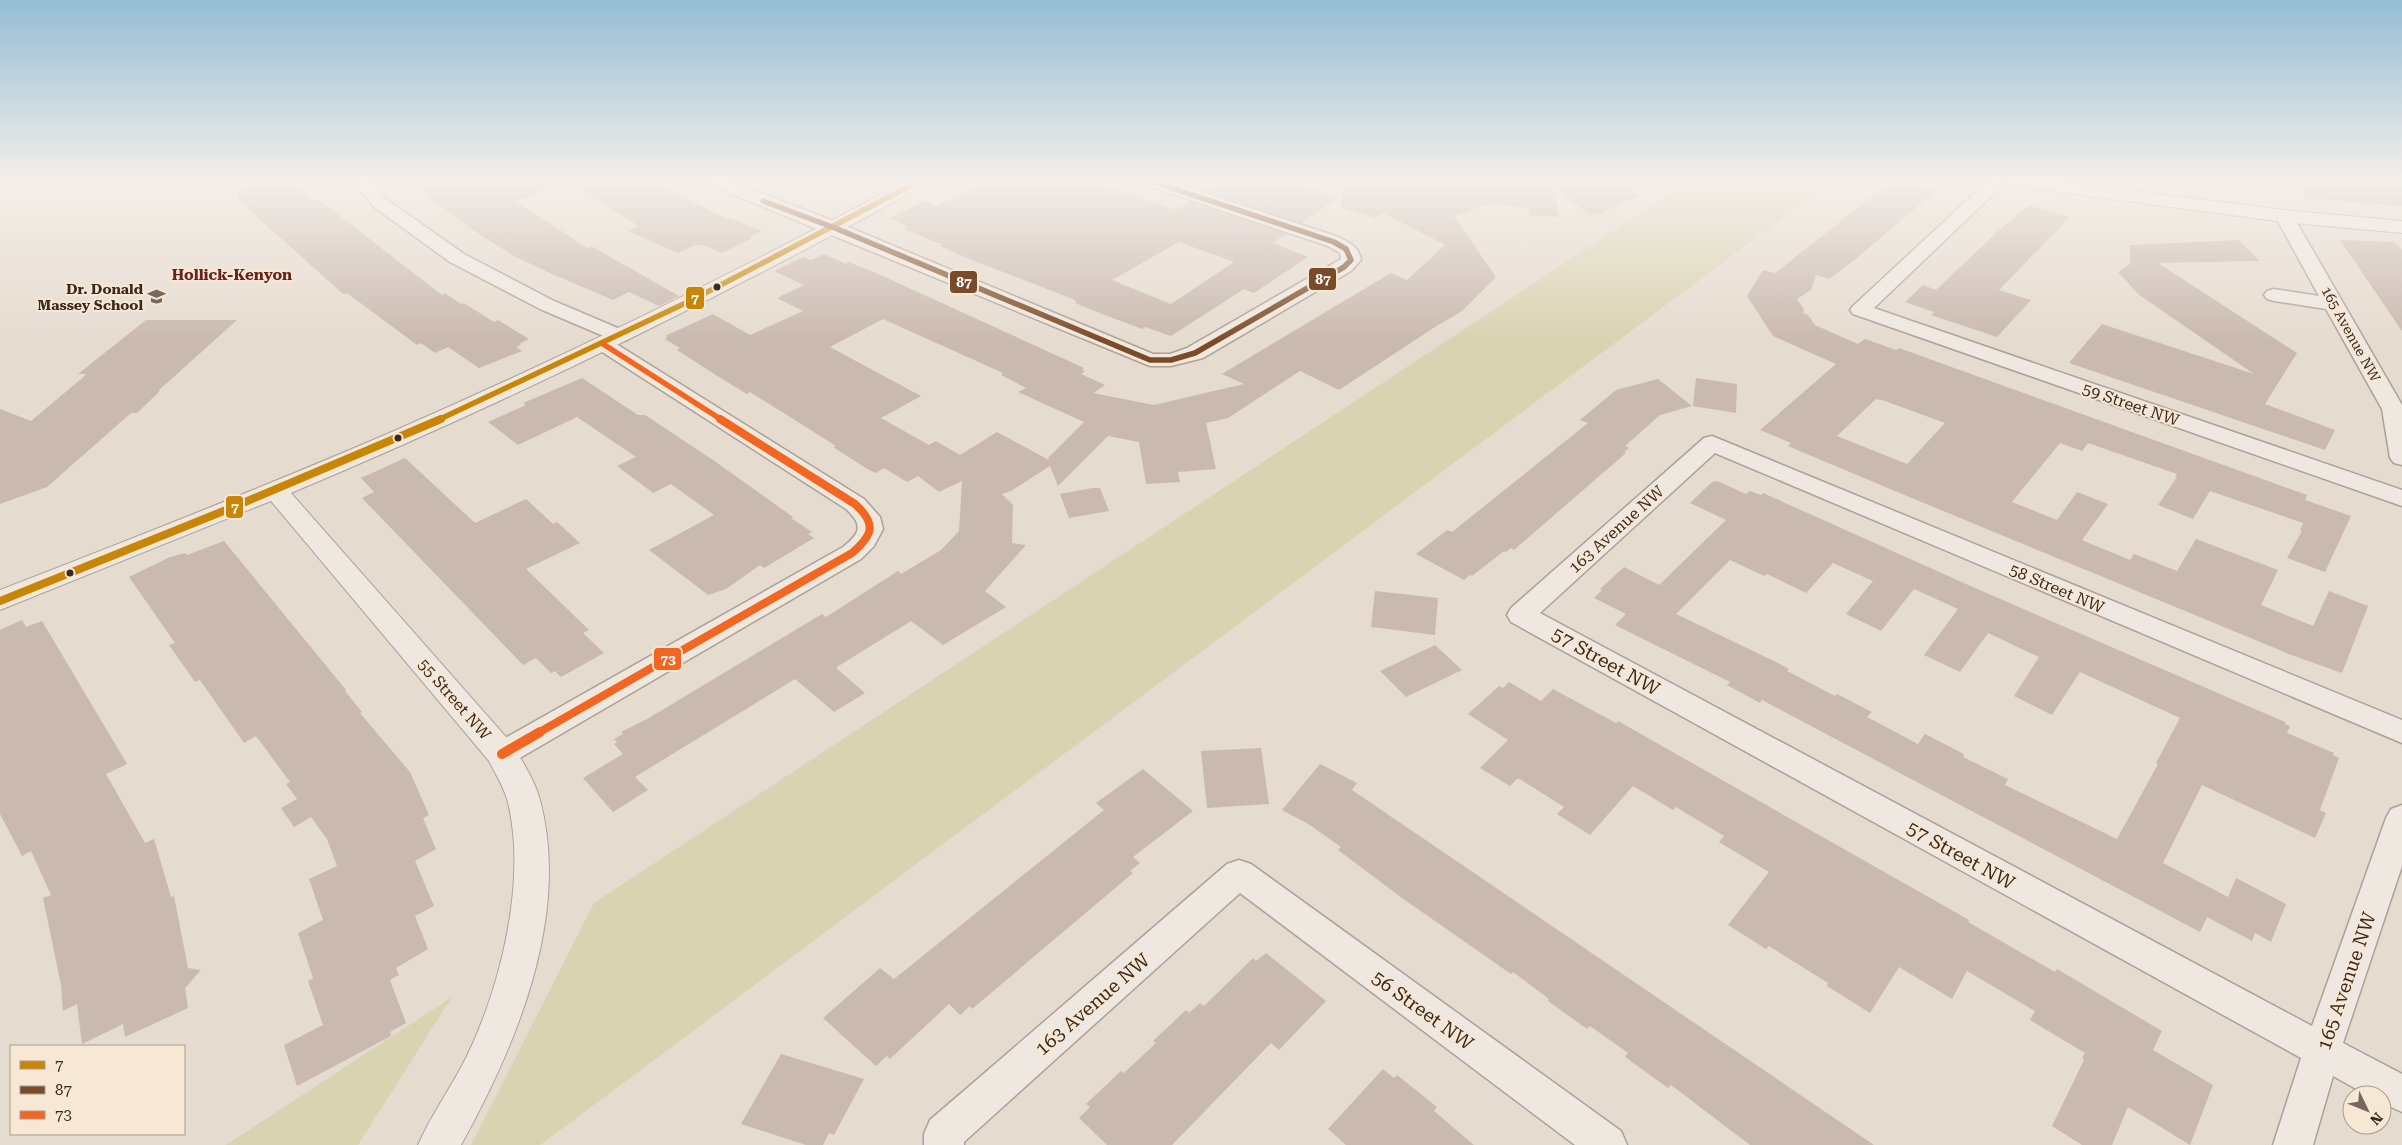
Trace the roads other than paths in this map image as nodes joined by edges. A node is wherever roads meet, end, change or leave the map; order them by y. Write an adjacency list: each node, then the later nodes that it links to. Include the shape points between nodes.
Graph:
1 (424, 234): 9 (street, via 457,258)
2 (822, 234): 9 (street)
3 (850, 234): 4 (street, via 1139,357 1160,360 1185,357 1275,308 1351,260 1348,250)
4 (1312, 234)
5 (1941, 234): 13 (street, 59 Street NW, via 1860,310)
6 (2294, 234): 8 (street, 165 Avenue NW)
7 (2274, 295): 8 (street)
8 (2334, 304): 11 (street, 165 Avenue NW, via 2393,409)
9 (612, 340): 12 (street); 17 (street, via 855,504 867,513 872,525 871,534 852,552)
10 (1712, 443): 15 (street, 163 Avenue NW); 16 (street, 58 Street NW)
11 (2402, 458)
12 (275, 490): 14 (street); 17 (street, 55 Street NW)
13 (2402, 498)
14 (0, 601)
15 (1521, 615): 20 (street, 57 Street NW)
16 (2402, 732)
17 (502, 754): 23 (street, 55 Street NW, via 523,798 530,834 530,880 523,938 510,993 484,1062)
18 (2402, 818): 20 (street, 165 Avenue NW)
19 (1239, 874): 22 (street, 163 Avenue NW); 24 (street, 56 Street NW)
20 (2322, 1051): 21 (street, 57 Street NW); 25 (street, 165 Avenue NW)
21 (2402, 1094)
22 (944, 1139)
23 (439, 1145)
24 (1607, 1145)
25 (2293, 1145)

